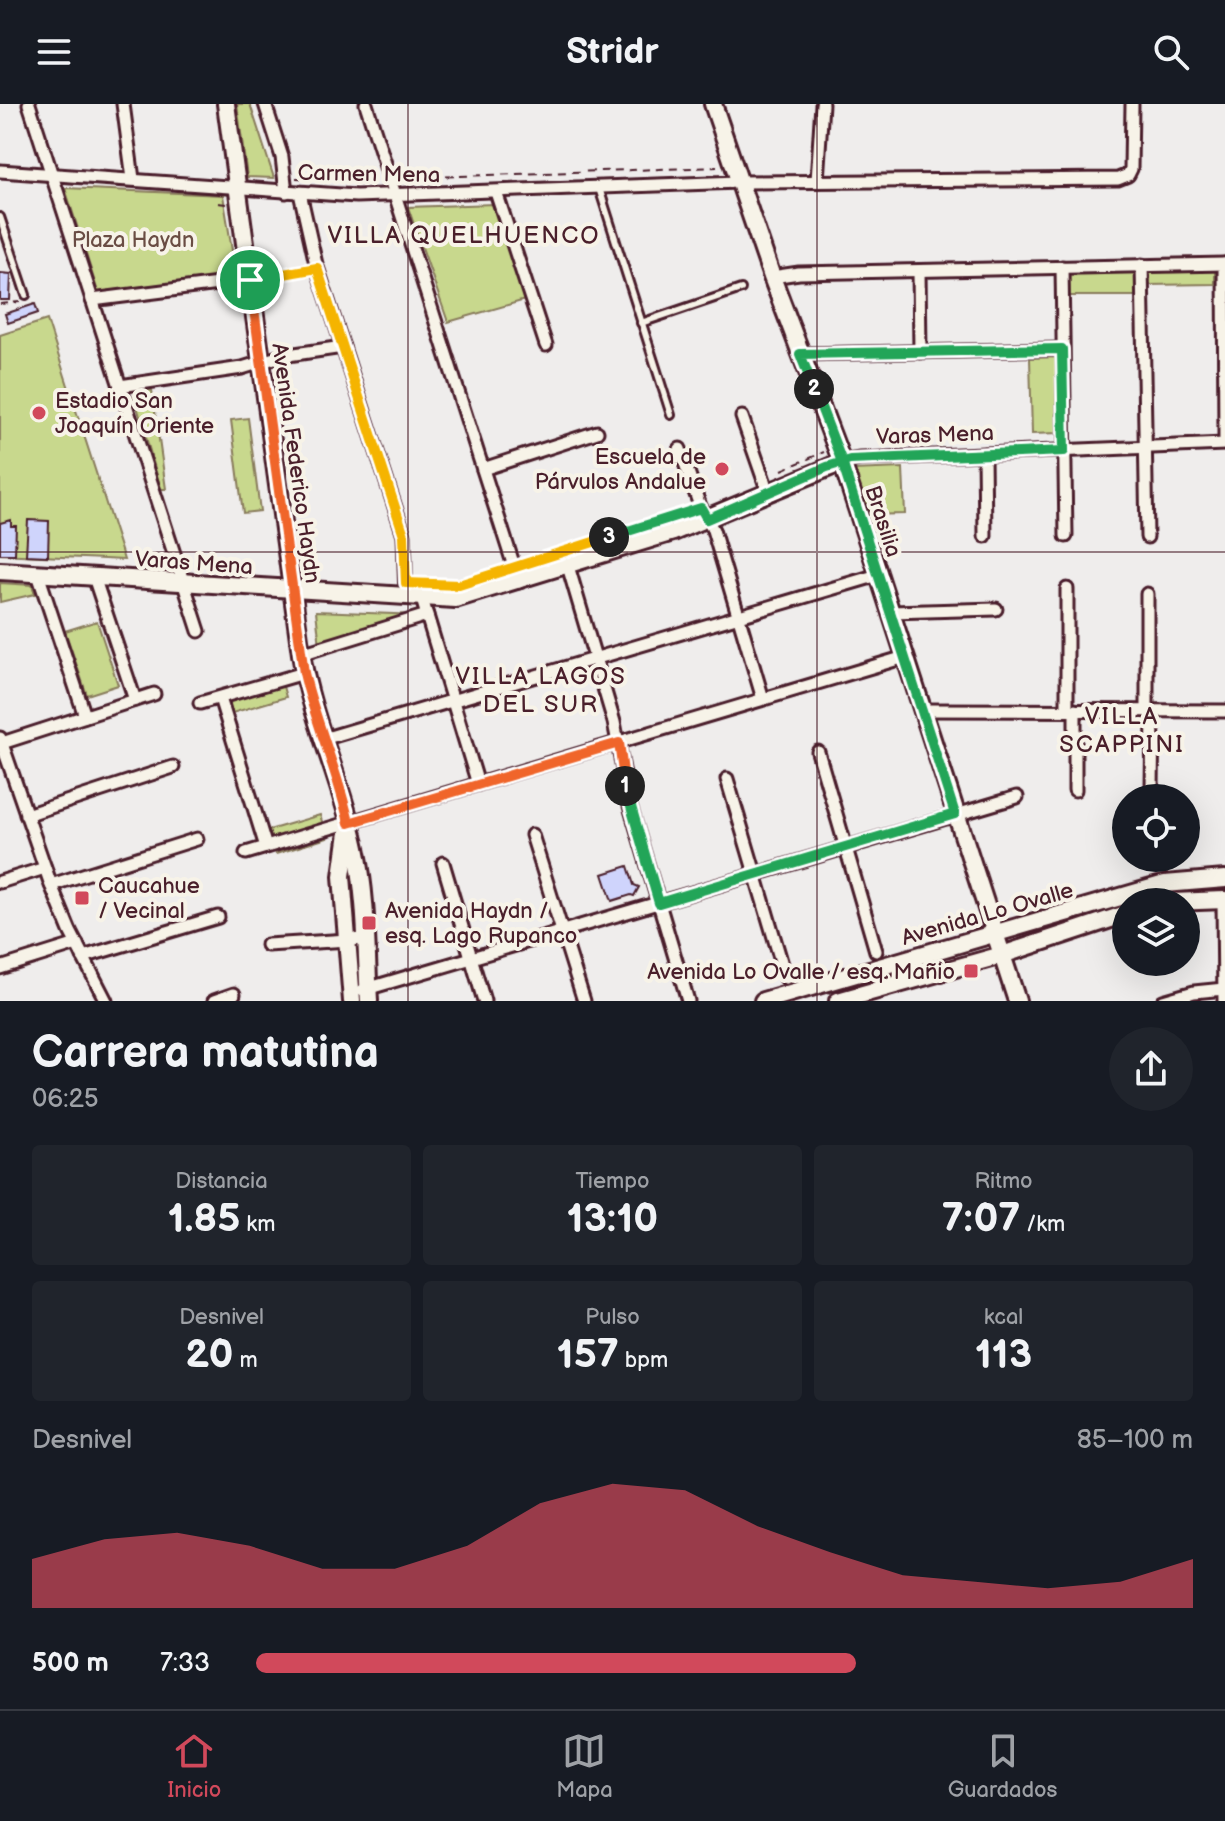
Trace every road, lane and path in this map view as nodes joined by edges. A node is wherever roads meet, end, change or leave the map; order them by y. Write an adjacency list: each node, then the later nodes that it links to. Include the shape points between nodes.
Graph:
1 (29, 104): 11 (street)
2 (123, 104): 14 (street)
3 (226, 104): 18 (street, Avenida Federico Haydn)
4 (265, 104): 12 (street)
5 (366, 104): 15 (street)
6 (713, 104): 17 (street, Brasilia)
7 (822, 104): 16 (street)
8 (1132, 104): 16 (street, Carmen Mena, via 1132,166 1118,179)
9 (719, 167): 13 (path)
10 (0, 171): 11 (street, Carmen Mena)
11 (51, 174): 14 (street, Carmen Mena); 34 (street)
12 (284, 178): 15 (path); 20 (street)
13 (404, 178)
14 (133, 179): 18 (street, Carmen Mena)
15 (390, 180): 23 (street)
16 (817, 181): 17 (street, Carmen Mena)
17 (739, 182): 19 (street, Carmen Mena); 30 (street, Brasilia)
18 (238, 188): 20 (street, Carmen Mena); 31 (street, Avenida Federico Haydn)
19 (599, 188): 21 (street, Carmen Mena); 36 (lane)
20 (286, 192): 22 (street, Carmen Mena)
21 (496, 192): 23 (street, Carmen Mena); 37 (street)
22 (300, 193): 23 (street, Carmen Mena); 28 (street)
23 (396, 195): 54 (street)
24 (0, 217): 33 (lane)
25 (1224, 264): 26 (street); 47 (street)
26 (1142, 265): 27 (street); 48 (street)
27 (1062, 267): 29 (street); 39 (street)
28 (317, 268): 31 (path); 38 (street)
29 (919, 271): 30 (street); 40 (street)
30 (772, 277): 41 (street, Brasilia)
31 (250, 280): 34 (street); 42 (street, Avenida Federico Haydn)
32 (741, 289): 36 (lane)
33 (26, 295): 35 (path, via 19,303)
34 (92, 300): 43 (street)
35 (0, 304)
36 (641, 323): 44 (lane)
37 (546, 345)
38 (343, 347): 42 (street); 70 (street, via 404,535)
39 (1062, 349): 40 (street); 51 (street)
40 (920, 352): 41 (street)
41 (800, 354): 53 (street, Brasilia)
42 (261, 362): 43 (street); 68 (street, Avenida Federico Haydn)
43 (120, 386): 66 (street)
44 (671, 415)
45 (742, 417): 55 (street)
46 (597, 432): 54 (street)
47 (1225, 441): 48 (street, Varas Mena)
48 (1145, 448): 51 (street, Varas Mena); 59 (street)
49 (680, 449): 56 (street)
50 (825, 451): 55 (path)
51 (1064, 451): 52 (street, Varas Mena); 58 (street)
52 (984, 454): 53 (street, Varas Mena); 57 (street)
53 (842, 462): 55 (street, Varas Mena); 63 (street, Brasilia)
54 (483, 469): 65 (street)
55 (766, 486): 56 (street, Varas Mena)
56 (707, 519): 60 (street, Varas Mena); 73 (street)
57 (985, 536)
58 (1066, 536)
59 (1147, 537)
60 (568, 566): 65 (street, Varas Mena); 77 (street)
61 (0, 571): 62 (street, Varas Mena)
62 (38, 574): 64 (street, Varas Mena); 89 (street)
63 (878, 575): 72 (street, Brasilia); 73 (street)
64 (94, 577): 66 (street, Varas Mena); 82 (street)
65 (519, 582): 70 (street, Varas Mena, via 466,598)
66 (185, 583): 68 (street, Varas Mena); 74 (street)
67 (1067, 589): 86 (street)
68 (292, 590): 70 (street, Varas Mena); 75 (street, Avenida Federico Haydn)
69 (1147, 594): 87 (street)
70 (418, 604): 75 (street); 83 (street)
71 (996, 609): 72 (street)
72 (891, 612): 76 (street, Brasilia)
73 (739, 616): 77 (street); 81 (street)
74 (199, 631)
75 (301, 654): 78 (street, Avenida Federico Haydn)
76 (905, 657): 81 (street); 85 (street, Brasilia)
77 (595, 658): 83 (street); 92 (street)
78 (304, 673): 80 (street); 90 (street, Avenida Federico Haydn)
79 (154, 694): 82 (street)
80 (220, 698): 84 (street); 105 (street)
81 (763, 699): 92 (street)
82 (135, 700): 89 (street)
83 (453, 701): 90 (street); 96 (street)
84 (200, 703)
85 (922, 710): 86 (street); 100 (street, Brasilia)
86 (1071, 710): 87 (street); 98 (street)
87 (1150, 711): 88 (street); 97 (street)
88 (1225, 711)
89 (85, 716): 91 (street)
90 (323, 739): 102 (street, Avenida Federico Haydn)
91 (1, 740): 101 (street)
92 (619, 743): 96 (street); 116 (street, via 628,796)
93 (818, 752): 106 (street)
94 (173, 767): 101 (street)
95 (727, 779): 110 (street)
96 (478, 784): 102 (street)
97 (1152, 784)
98 (1075, 790)
99 (1017, 797): 100 (street)
100 (955, 814): 106 (street); 120 (street, Brasilia)
101 (26, 815): 109 (street)
102 (349, 823): 105 (street); 121 (street, Avenida Federico Haydn, via 343,862); 122 (street, Avenida Federico Haydn)
103 (532, 835): 119 (street)
104 (197, 839): 113 (street)
105 (266, 847): 107 (street)
106 (846, 847): 110 (street); 125 (street)
107 (246, 853)
108 (443, 863): 128 (street)
109 (45, 868): 112 (street); 113 (street)
110 (756, 874): 116 (street); 130 (street)
111 (1225, 879): 120 (street, Avenida Lo Ovalle, via 1165,884)
112 (0, 882)
113 (51, 885): 123 (street)
114 (1224, 900): 115 (street); 131 (street)
115 (1200, 901)
116 (659, 903): 119 (street); 139 (street)
117 (218, 917): 127 (street)
118 (1112, 919): 126 (street, Avenida Lo Ovalle)
119 (562, 932): 128 (street); 138 (street)
120 (994, 934): 126 (street, Brasilia); 140 (street, Avenida Lo Ovalle)
121 (347, 939): 122 (street); 124 (street); 134 (street, Avenida Federico Haydn)
122 (365, 939): 133 (street, Avenida Federico Haydn)
123 (77, 944): 127 (street); 129 (street)
124 (267, 945)
125 (876, 951)
126 (1002, 955): 141 (street, Avenida Lo Ovalle); 142 (street, Brasilia)
127 (83, 957): 135 (street)
128 (472, 959): 133 (street); 137 (street)
129 (0, 968)
130 (786, 978)
131 (1224, 989): 143 (street); 144 (street)
132 (234, 994): 136 (street)
133 (369, 995): 134 (street)
134 (351, 996)
135 (106, 1001)
136 (214, 1001)
137 (484, 1001)
138 (584, 1001)
139 (688, 1001)
140 (763, 1001)
141 (838, 1001)
142 (1017, 1001)
143 (1163, 1001)
144 (1224, 1001)

